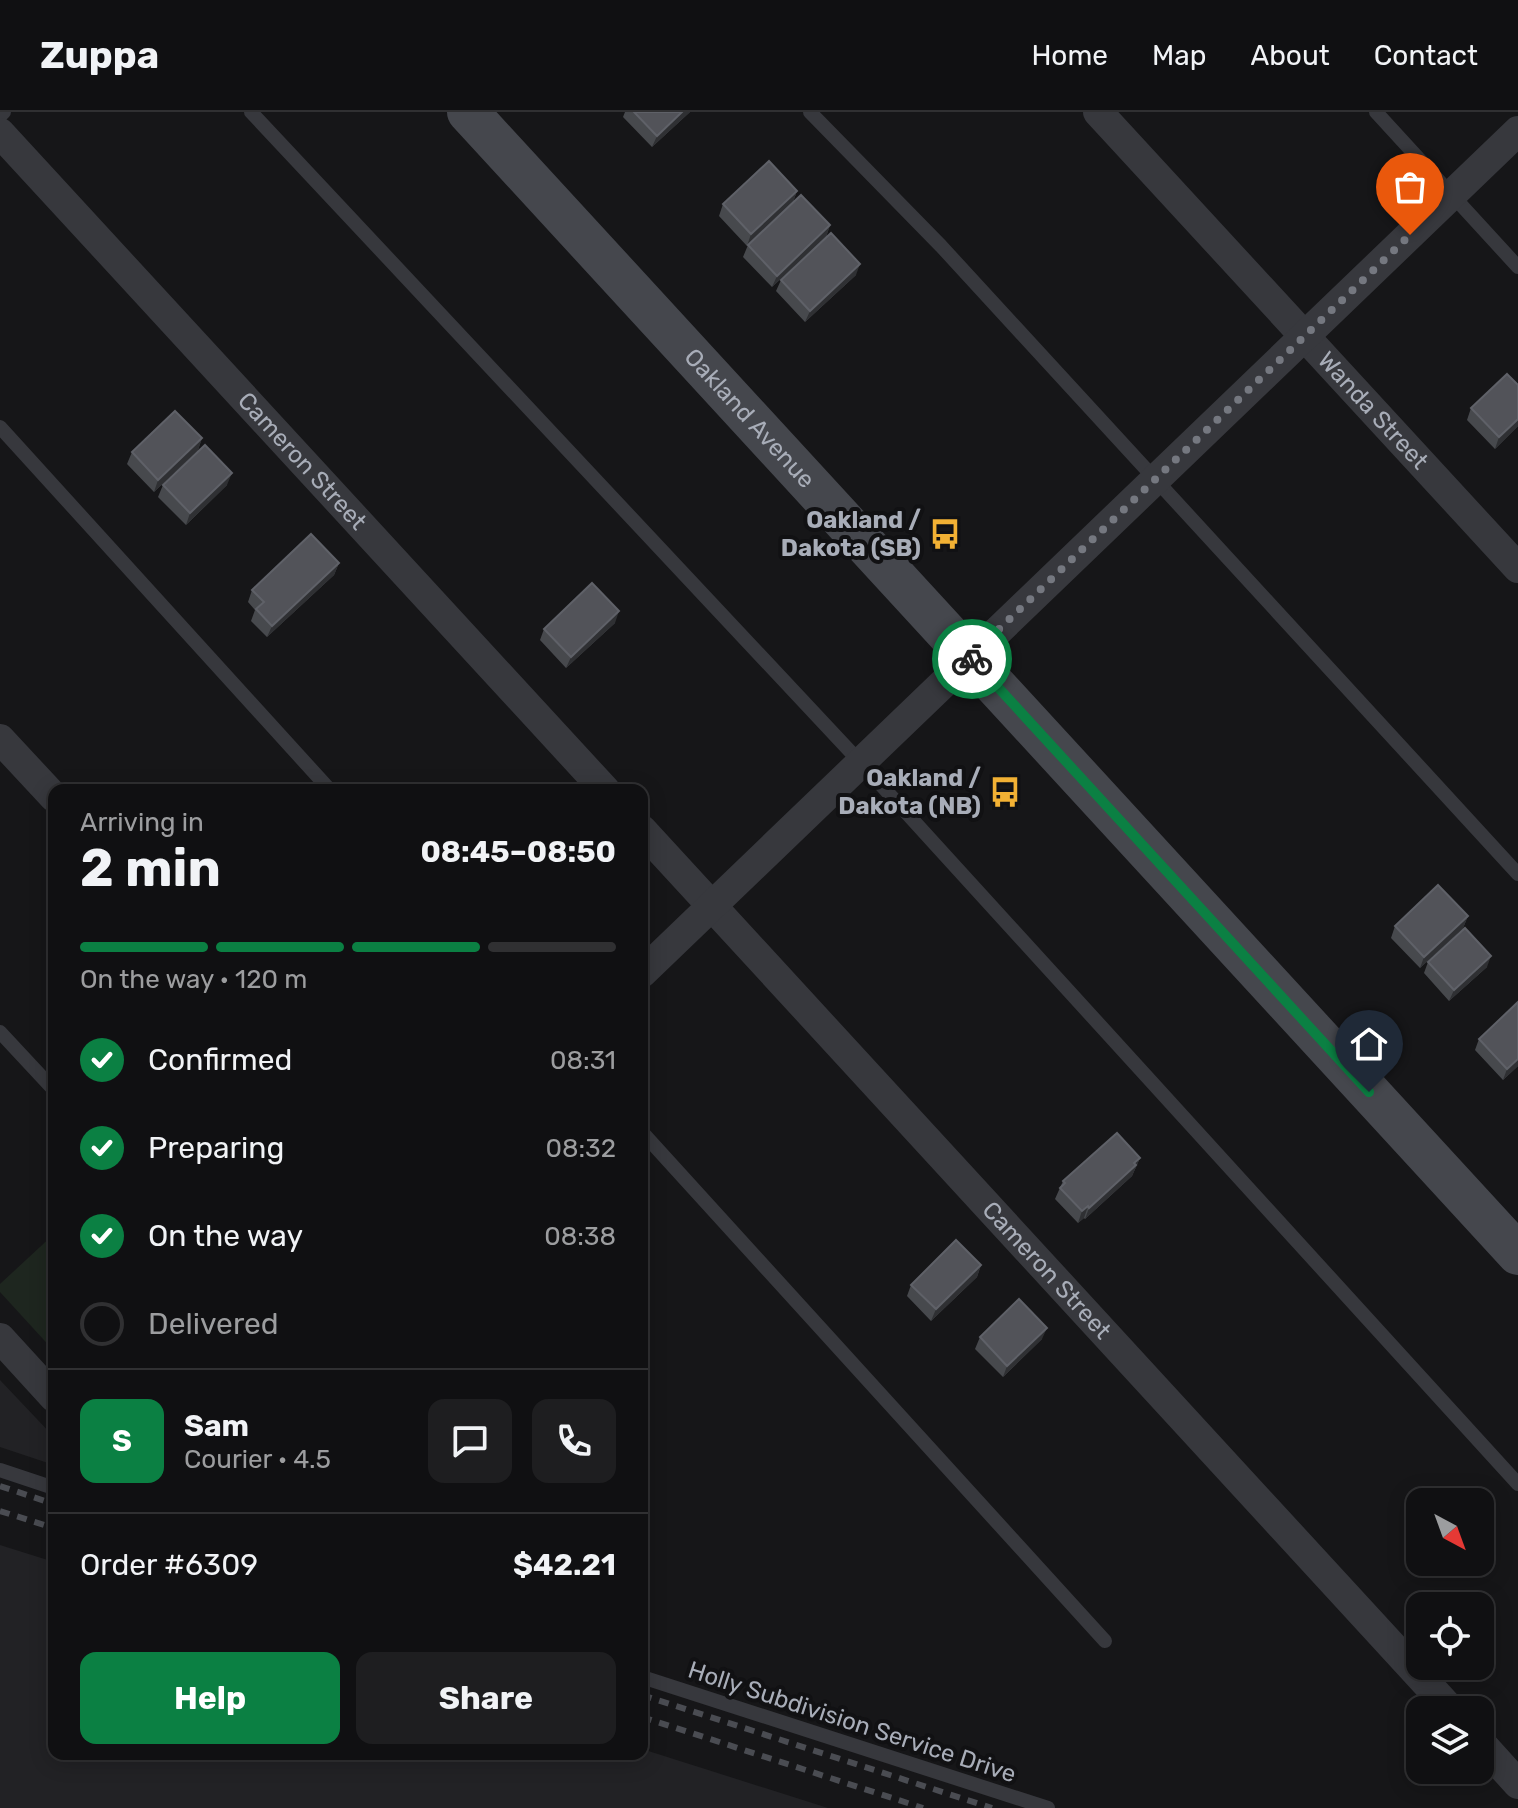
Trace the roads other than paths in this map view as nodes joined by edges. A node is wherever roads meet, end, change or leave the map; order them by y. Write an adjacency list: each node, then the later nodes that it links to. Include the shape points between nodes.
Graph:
1 (251, 112): 16 (lane)
2 (468, 112): 14 (street, Oakland Avenue)
3 (810, 112): 12 (lane)
4 (1098, 112): 10 (street, Wanda Street)
5 (1376, 112): 8 (lane)
6 (1518, 131): 8 (street)
7 (0, 133): 18 (street, Cameron Street)
8 (1452, 195): 9 (lane); 10 (street)
9 (1518, 267)
10 (1305, 337): 12 (street); 13 (street, Wanda Street)
11 (0, 427): 17 (lane)
12 (1156, 480): 14 (street); 21 (lane)
13 (1518, 568)
14 (970, 657): 16 (street); 27 (street, Oakland Avenue)
15 (0, 739): 19 (street)
16 (861, 763): 22 (street); 31 (lane)
17 (325, 784)
18 (599, 784)
19 (48, 791)
20 (648, 837): 22 (street, Cameron Street)
21 (1518, 874)
22 (712, 906): 23 (street); 35 (street, Cameron Street)
23 (648, 967)
24 (0, 1032): 25 (lane)
25 (48, 1084)
26 (648, 1139): 33 (lane)
27 (1518, 1254)
28 (0, 1338): 29 (street)
29 (48, 1390)
30 (0, 1470): 32 (lane)
31 (1518, 1484)
32 (48, 1486)
33 (1105, 1641)
34 (648, 1679): 38 (lane, Holly Subdivision Service Drive)
35 (1438, 1696)
36 (1494, 1757): 37 (street)
37 (1518, 1784)
38 (1048, 1808)

